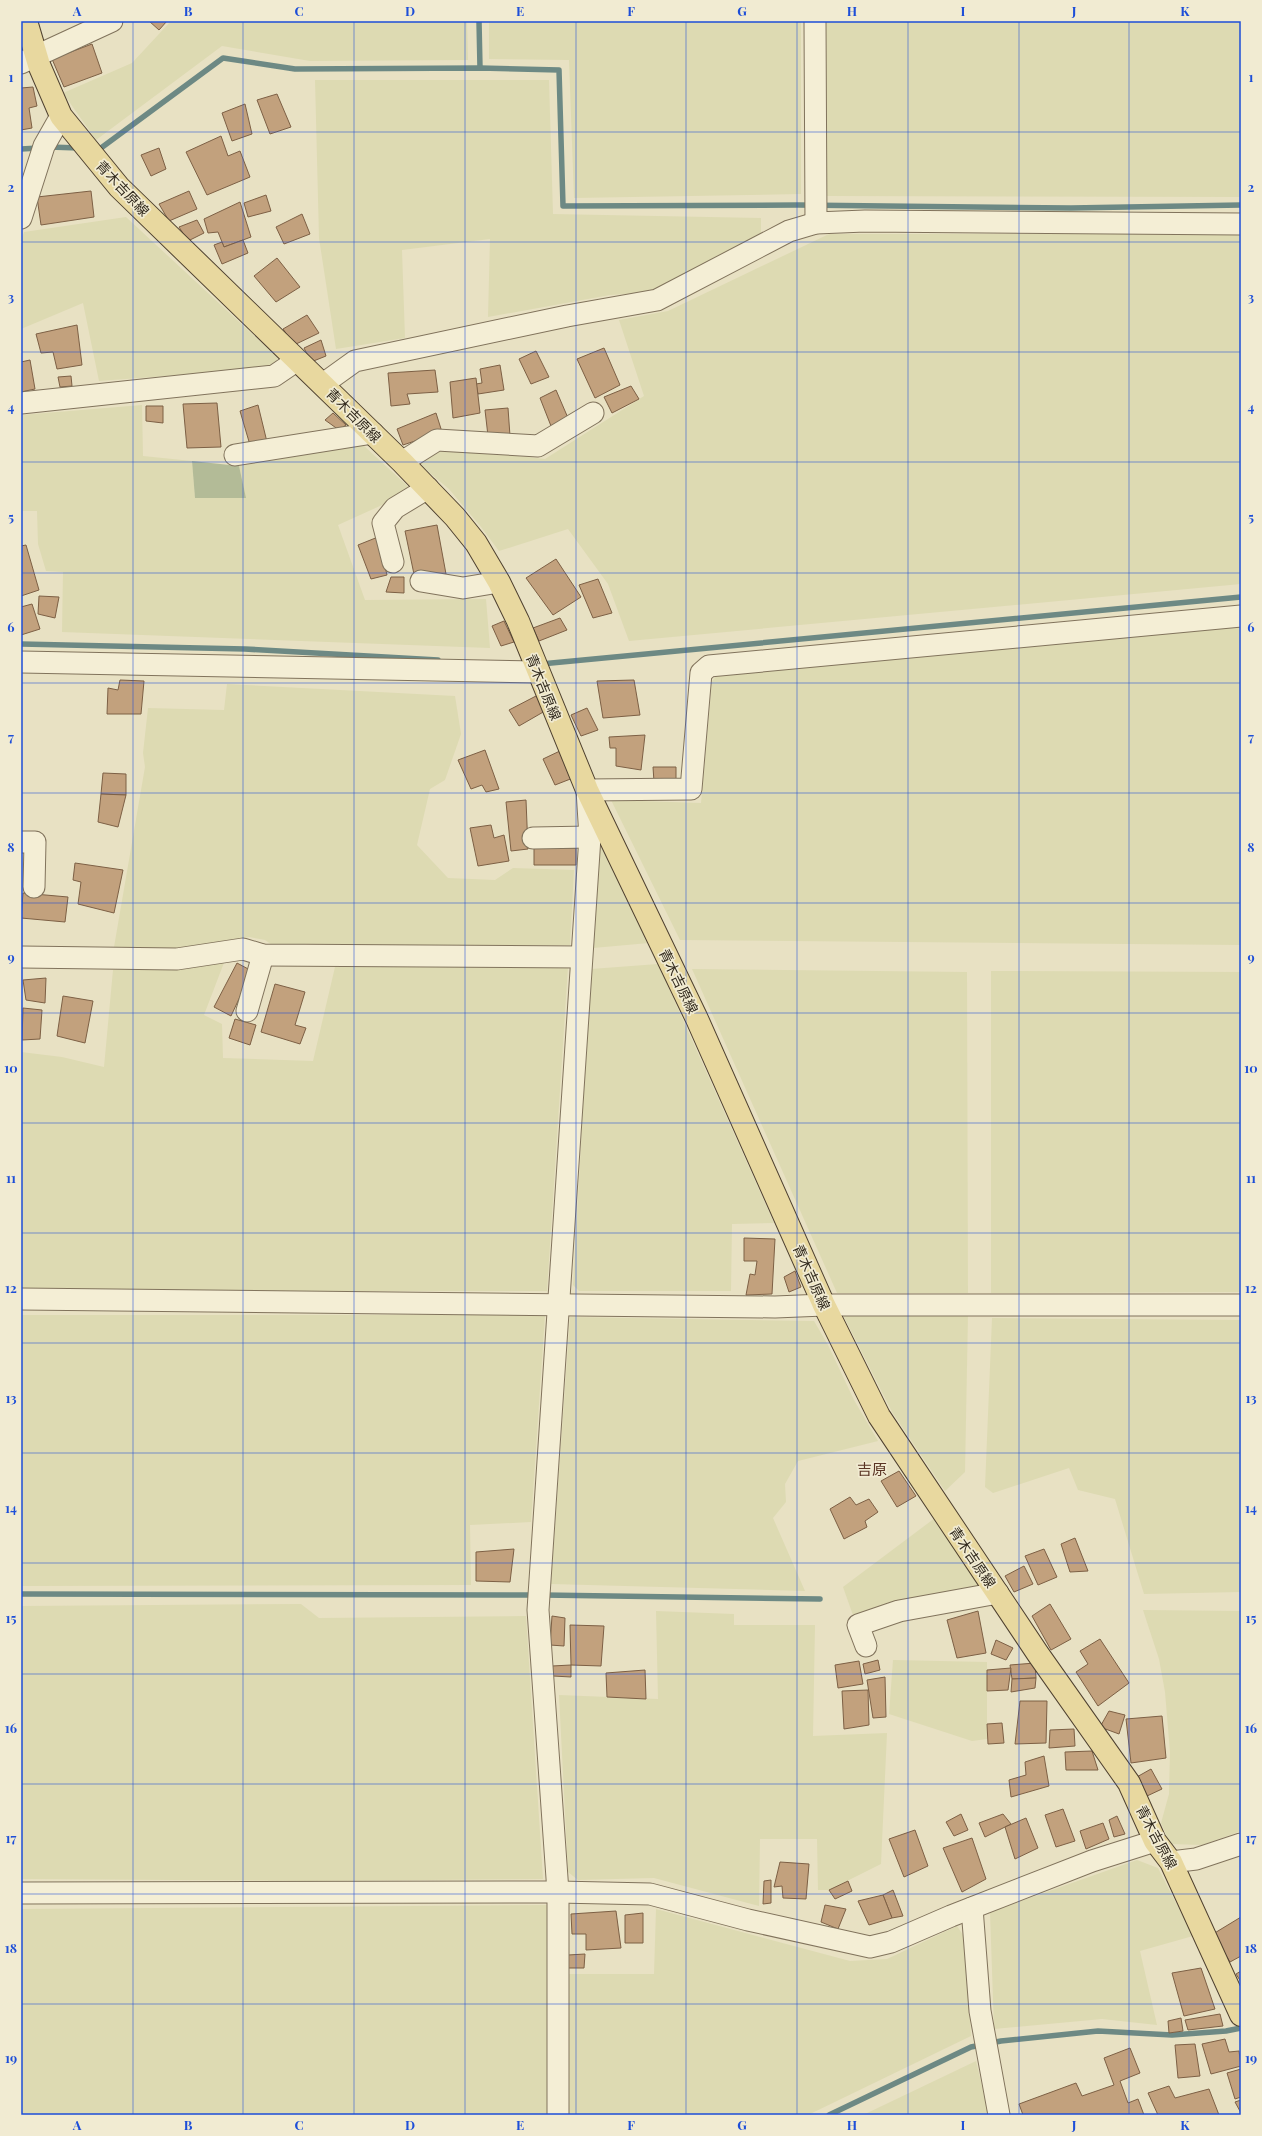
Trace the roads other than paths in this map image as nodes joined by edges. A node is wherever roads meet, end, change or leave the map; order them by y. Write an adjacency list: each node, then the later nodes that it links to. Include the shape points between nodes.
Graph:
1 (26, 21): 4 (main road, 青木吉原線)
2 (112, 21): 4 (street)
3 (814, 21): 7 (street)
4 (29, 60): 5 (main road, 青木吉原線)
5 (60, 116): 6 (street, via 44,146); 9 (main road, 青木吉原線, via 119,187)
6 (21, 218)
7 (816, 224): 8 (street, via 873,221); 10 (street, via 789,231 657,300 355,361)
8 (1241, 224)
9 (296, 361): 10 (main road, 青木吉原線); 11 (street, via 274,376)
10 (323, 384): 13 (main road, 青木吉原線)
11 (21, 403)
12 (593, 413): 15 (street, via 538,446 437,440)
13 (372, 433): 14 (street); 15 (main road, 青木吉原線)
14 (235, 455)
15 (402, 462): 16 (main road, 青木吉原線)
16 (428, 488): 17 (street, via 395,508 383,523); 19 (main road, 青木吉原線, via 472,538)
17 (393, 562)
18 (421, 581): 19 (street, via 463,588)
19 (499, 582): 22 (main road, 青木吉原線, via 518,621)
20 (1241, 616): 23 (street, via 709,666 701,673 691,789)
21 (21, 662): 22 (street)
22 (537, 672): 23 (main road, 青木吉原線)
23 (587, 790): 24 (street); 34 (main road, 青木吉原線, via 697,1019)
24 (590, 837): 25 (street); 30 (street)
25 (533, 838)
26 (21, 842): 27 (street, via 35,842)
27 (34, 887)
28 (263, 955): 29 (street, via 243,948 177,959); 30 (street); 31 (street)
29 (21, 957)
30 (581, 957): 33 (street)
31 (247, 1011)
32 (21, 1298): 33 (street)
33 (558, 1304): 34 (street, via 775,1307); 41 (street, via 538,1610)
34 (824, 1305): 35 (street); 36 (main road, 青木吉原線, via 879,1416)
35 (1241, 1305)
36 (998, 1593): 37 (street, via 899,1611 858,1625); 38 (main road, 青木吉原線, via 1129,1783)
37 (866, 1646)
38 (1156, 1841): 40 (main road, 青木吉原線); 43 (street, via 1092,1861)
39 (1241, 1844): 40 (street, via 1196,1859)
40 (1171, 1862): 44 (main road, 青木吉原線)
41 (558, 1892): 42 (street); 43 (street, via 650,1894 748,1920 870,1947 891,1942); 45 (street)
42 (21, 1893)
43 (972, 1908): 46 (street, via 980,2011)
44 (1241, 2015)
45 (558, 2115)
46 (999, 2115)

